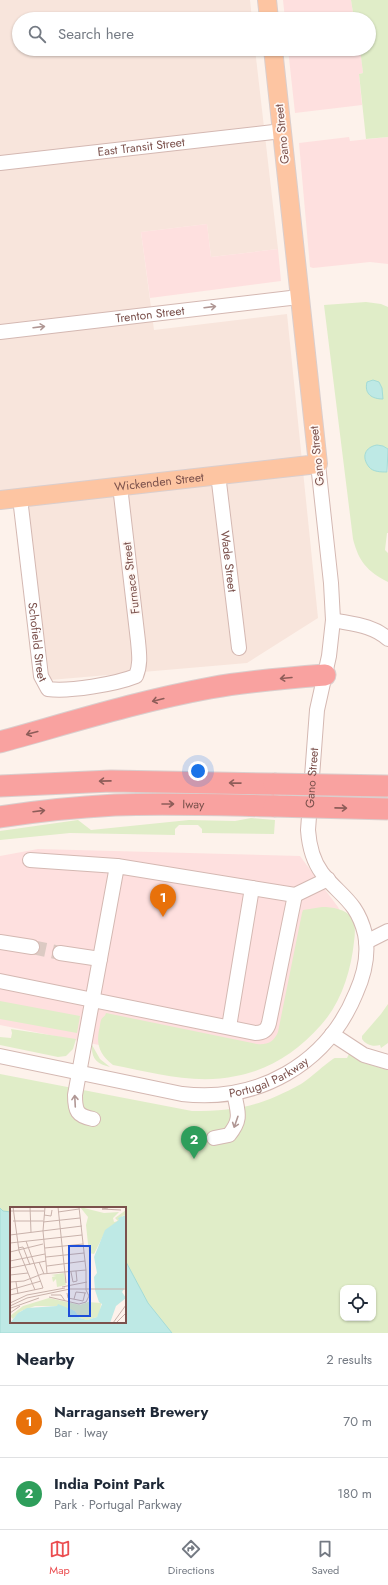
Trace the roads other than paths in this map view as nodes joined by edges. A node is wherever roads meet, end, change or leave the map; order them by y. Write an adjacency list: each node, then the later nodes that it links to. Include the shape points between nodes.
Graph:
1 (267, 0): 2 (main road)
2 (269, 12)
3 (274, 56): 4 (main road, Gano Street)
4 (282, 131): 5 (street, East Transit Street); 6 (main road, Gano Street)
5 (0, 163)
6 (299, 297): 7 (street, Trenton Street, one-way to 6); 8 (main road, Gano Street)
7 (0, 332)
8 (318, 464): 9 (main road, Wickenden Street); 13 (street, Gano Street)
9 (218, 474): 10 (main road, Wickenden Street); 15 (street, Wade Street)
10 (120, 486): 11 (main road, Wickenden Street); 16 (street, Furnace Street, via 138,640)
11 (20, 498): 12 (main road, Wickenden Street); 16 (street, Schofield Street, via 44,684 48,689 72,689 127,680 136,676)
12 (0, 500)
13 (333, 620): 14 (street, via 371,628); 17 (street, Gano Street)
14 (388, 639)
15 (239, 648)
16 (138, 670)
17 (325, 676): 18 (highway, one-way to 18, via 248,682 190,692); 24 (street, Gano Street, via 317,710 308,818 309,840)
18 (0, 742)
19 (0, 786): 20 (highway, Iway, one-way to 19, bridge, via 111,781)
20 (388, 786)
21 (388, 809): 22 (highway, Iway, one-way to 21, bridge, via 65,808 116,805)
22 (0, 817)
23 (30, 860): 25 (street)
24 (316, 861): 26 (street, Portugal Parkway)
25 (117, 866): 27 (street); 34 (street)
26 (328, 879): 28 (street); 31 (street, Portugal Parkway, via 347,898 357,913)
27 (252, 888): 28 (street); 37 (street)
28 (295, 895): 37 (street, via 268,1026 258,1033)
29 (388, 932): 31 (street)
30 (0, 942): 32 (street)
31 (366, 942): 38 (street, Portugal Parkway, via 365,964 357,991 346,1014)
32 (32, 947)
33 (60, 953): 34 (street)
34 (100, 959): 36 (street)
35 (0, 981): 36 (street)
36 (93, 1000): 37 (street); 41 (street)
37 (229, 1027)
38 (332, 1034): 40 (street, via 364,1055); 42 (street, Portugal Parkway, via 309,1057 275,1080)
39 (0, 1056): 41 (street, Portugal Parkway)
40 (385, 1057)
41 (79, 1072): 42 (street, Portugal Parkway, via 182,1094); 43 (street, one-way to 41, via 82,1117 76,1109 75,1095)
42 (234, 1093): 44 (street, one-way to 44, via 239,1119 237,1124 229,1135)
43 (93, 1119)
44 (214, 1138)

